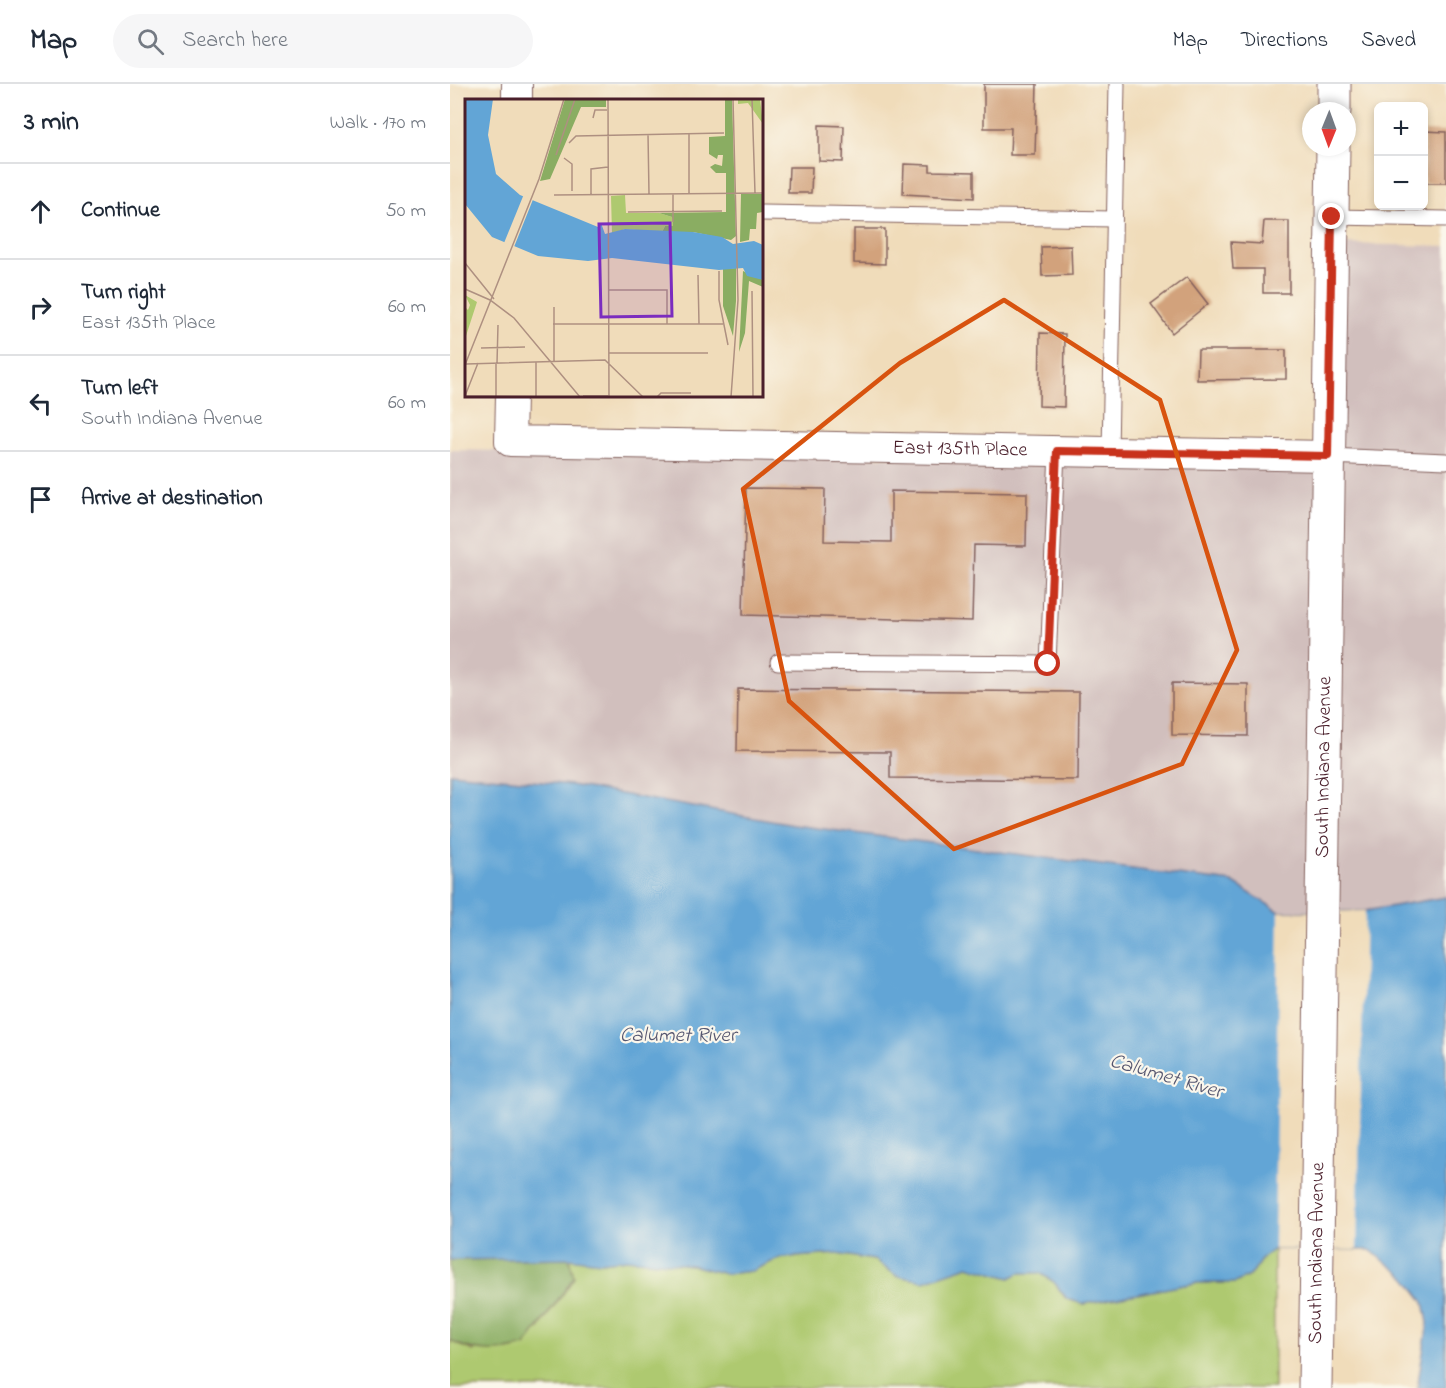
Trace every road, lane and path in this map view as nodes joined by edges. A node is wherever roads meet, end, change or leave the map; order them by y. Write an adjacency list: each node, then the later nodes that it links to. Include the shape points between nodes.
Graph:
1 (1117, 84): 7 (lane)
2 (1334, 84): 3 (main road)
3 (1334, 102)
4 (1333, 156): 6 (main road, South Indiana Avenue)
5 (764, 213): 7 (lane)
6 (1332, 217): 8 (lane); 12 (main road, South Indiana Avenue)
7 (1114, 219): 11 (lane)
8 (1446, 219)
9 (511, 398): 10 (street, East 135th Place, via 510,441)
10 (1057, 451): 11 (street, East 135th Place); 14 (lane, via 1048,664)
11 (1110, 452): 12 (street, East 135th Place)
12 (1328, 456): 13 (lane, East 135th Place); 15 (main road, South Indiana Avenue)
13 (1446, 461)
14 (778, 662)
15 (1315, 1388)

